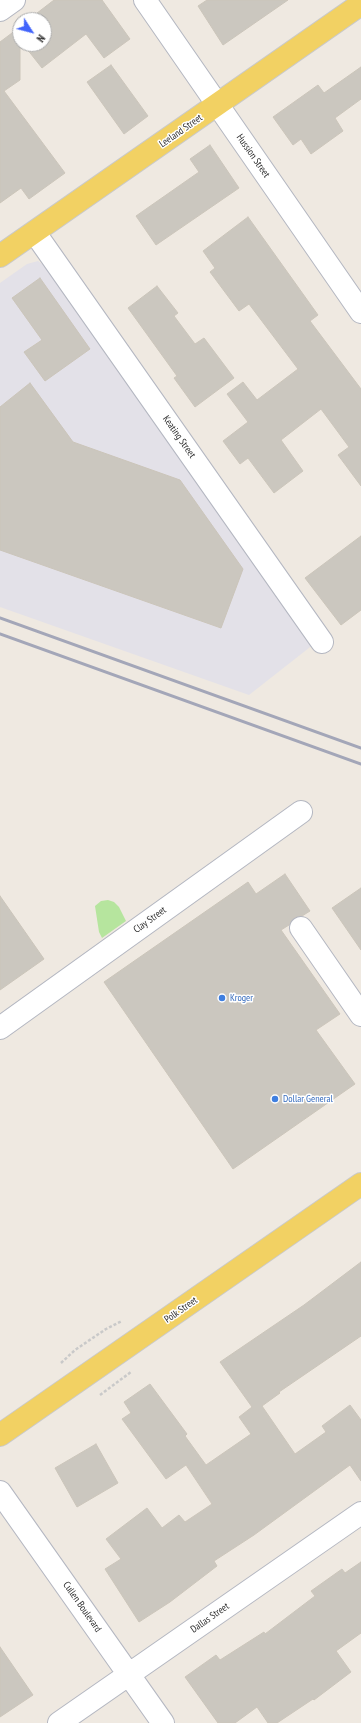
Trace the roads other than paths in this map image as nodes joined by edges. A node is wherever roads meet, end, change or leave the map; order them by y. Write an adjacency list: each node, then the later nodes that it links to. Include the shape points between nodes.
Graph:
1 (14, 0): 4 (street)
2 (145, 0): 5 (street, Hussion Street)
3 (361, 4): 5 (main road, Leeland Street)
4 (0, 10)
5 (218, 105): 6 (main road, Leeland Street); 8 (street, Hussion Street)
6 (35, 232): 7 (main road, Leeland Street); 9 (street, Keating Street)
7 (0, 256)
8 (361, 312)
9 (322, 642)
10 (300, 812): 13 (street, Clay Street)
11 (301, 928): 12 (street)
12 (361, 1015)
13 (0, 1028)
14 (361, 1184): 15 (main road, Polk Street)
15 (0, 1435)
16 (0, 1492): 18 (street, Cullen Boulevard)
17 (361, 1513): 18 (street, Dallas Street)
18 (129, 1674): 19 (street, Dallas Street); 20 (street, Cullen Boulevard)
19 (59, 1723)
20 (163, 1723)

